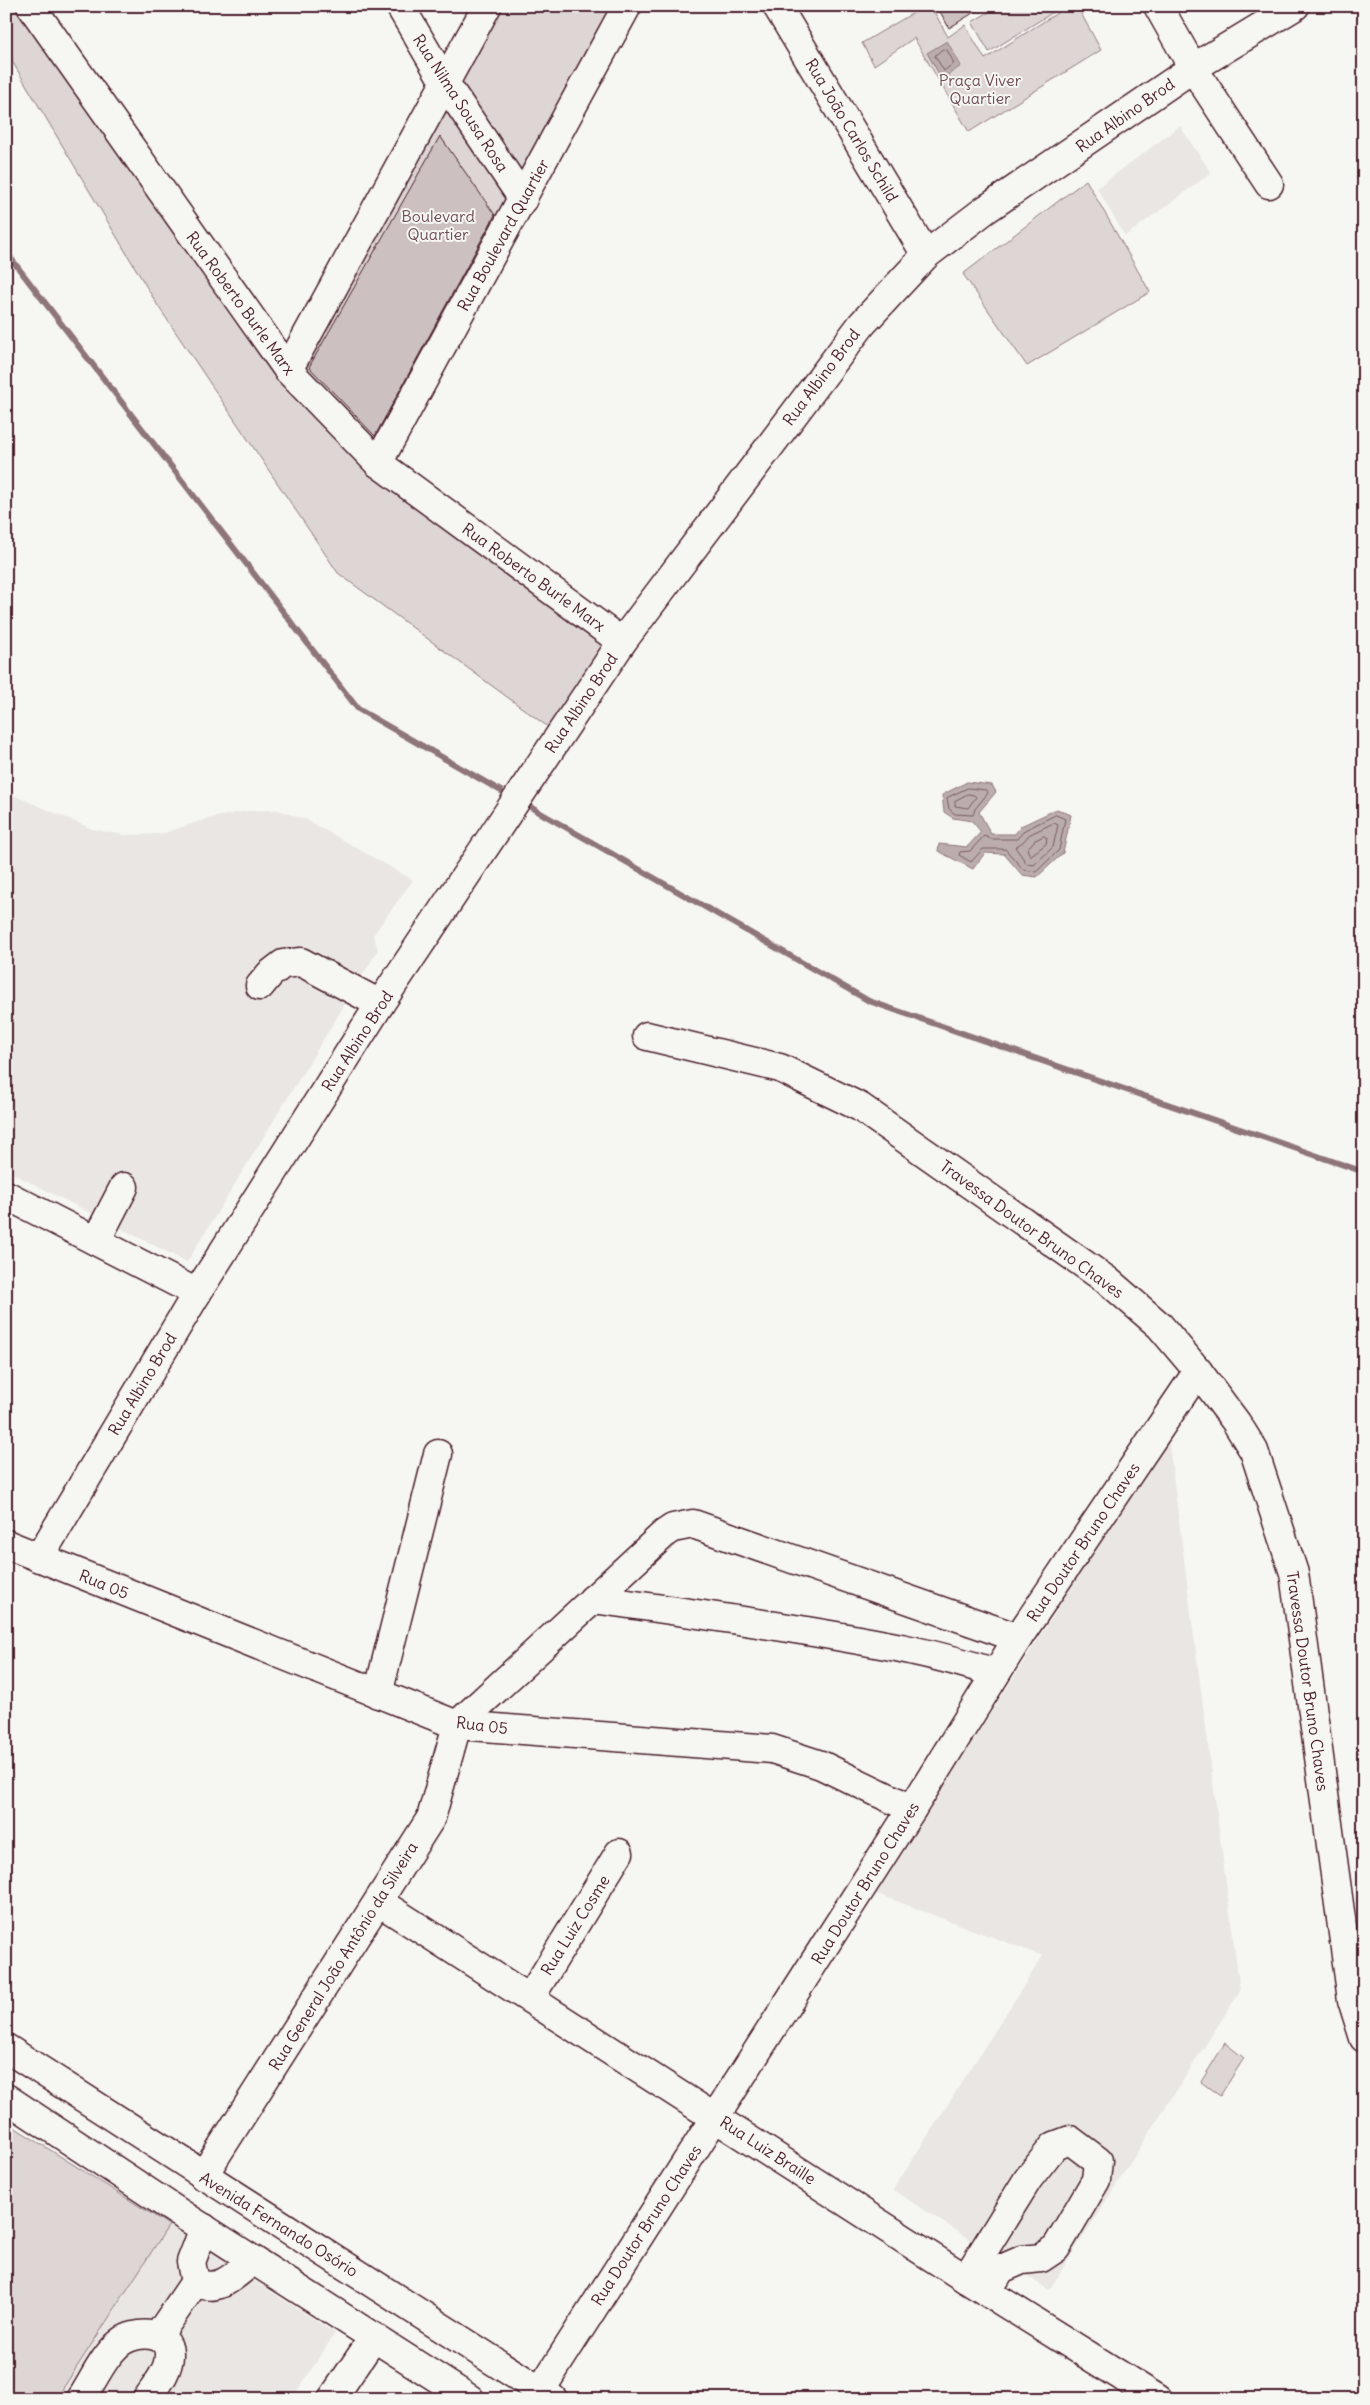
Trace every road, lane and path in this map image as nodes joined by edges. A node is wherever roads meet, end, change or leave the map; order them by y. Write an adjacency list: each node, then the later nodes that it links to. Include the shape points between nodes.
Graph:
1 (31, 6): 13 (street, Rua Roberto Burle Marx)
2 (400, 6): 9 (street, Rua Nilma Sousa Rosa)
3 (487, 6): 9 (street)
4 (627, 6): 11 (street, Rua Boulevard Quartier)
5 (777, 6): 12 (street, Rua João Carlos Schild)
6 (1158, 6): 8 (street)
7 (1296, 6): 8 (street, Rua Albino Brod)
8 (1193, 68): 10 (street); 12 (street, Rua Albino Brod, via 985,210)
9 (445, 83): 11 (street, Rua Nilma Sousa Rosa); 13 (street)
10 (1269, 184)
11 (523, 199): 14 (street, Rua Boulevard Quartier)
12 (926, 255): 15 (street, Rua Albino Brod, via 836,355)
13 (288, 370): 14 (street, Rua Roberto Burle Marx)
14 (378, 462): 15 (street, Rua Roberto Burle Marx)
15 (622, 642): 17 (street, Rua Albino Brod)
16 (260, 986): 17 (street, via 283,964 301,962)
17 (380, 1004): 22 (street, Rua Albino Brod)
18 (647, 1036): 23 (street, Travessa Doutor Bruno Chaves, via 780,1068 860,1107 1108,1281 1160,1326)
19 (124, 1186): 21 (street)
20 (6, 1195): 21 (street)
21 (96, 1241): 22 (street)
22 (197, 1293): 26 (street, Rua Albino Brod)
23 (1198, 1370): 28 (street, Rua Doutor Bruno Chaves); 36 (street, Travessa Doutor Bruno Chaves, via 1254,1451 1294,1573 1352,2000)
24 (438, 1454): 30 (street)
25 (6, 1544): 26 (street, Rua 05)
26 (39, 1558): 30 (street, Rua 05)
27 (593, 1599): 28 (street, via 664,1534 673,1528 693,1524); 29 (street, via 872,1642 934,1654); 31 (street)
28 (1018, 1638): 29 (street, Rua Doutor Bruno Chaves)
29 (996, 1673): 32 (street, Rua Doutor Bruno Chaves)
30 (378, 1694): 31 (street, Rua 05)
31 (457, 1725): 32 (street, Rua 05, via 772,1749 821,1765); 34 (street, Rua General João Antônio da Silveira, via 431,1818)
32 (912, 1809): 39 (street, Rua Doutor Bruno Chaves)
33 (619, 1853): 35 (street, Rua Luiz Cosme)
34 (379, 1902): 35 (street, Rua Luiz Braille); 40 (street, Rua General João Antônio da Silveira)
35 (530, 1998): 39 (street, Rua Luiz Braille)
36 (1364, 2038)
37 (6, 2048): 40 (street, Avenida Fernando Osório)
38 (6, 2098): 41 (street)
39 (716, 2116): 44 (street, Rua Luiz Braille); 47 (street, Rua Doutor Bruno Chaves)
40 (203, 2176): 47 (street, Avenida Fernando Osório)
41 (204, 2228): 42 (street); 43 (street, via 191,2262)
42 (253, 2260): 43 (street, via 215,2287); 46 (street)
43 (195, 2282): 45 (street)
44 (976, 2286): 44 (street, via 1001,2269 1022,2260 1041,2258 1056,2248 1096,2180 1098,2161 1070,2140 1054,2146 1033,2173); 52 (street, Rua Luiz Braille)
45 (158, 2336): 48 (street, via 137,2335 121,2342); 49 (street, via 166,2343 168,2362)
46 (374, 2337): 50 (street); 51 (street)
47 (542, 2396)
48 (81, 2399)
49 (147, 2399)
50 (332, 2399)
51 (470, 2399)
52 (1158, 2399)

